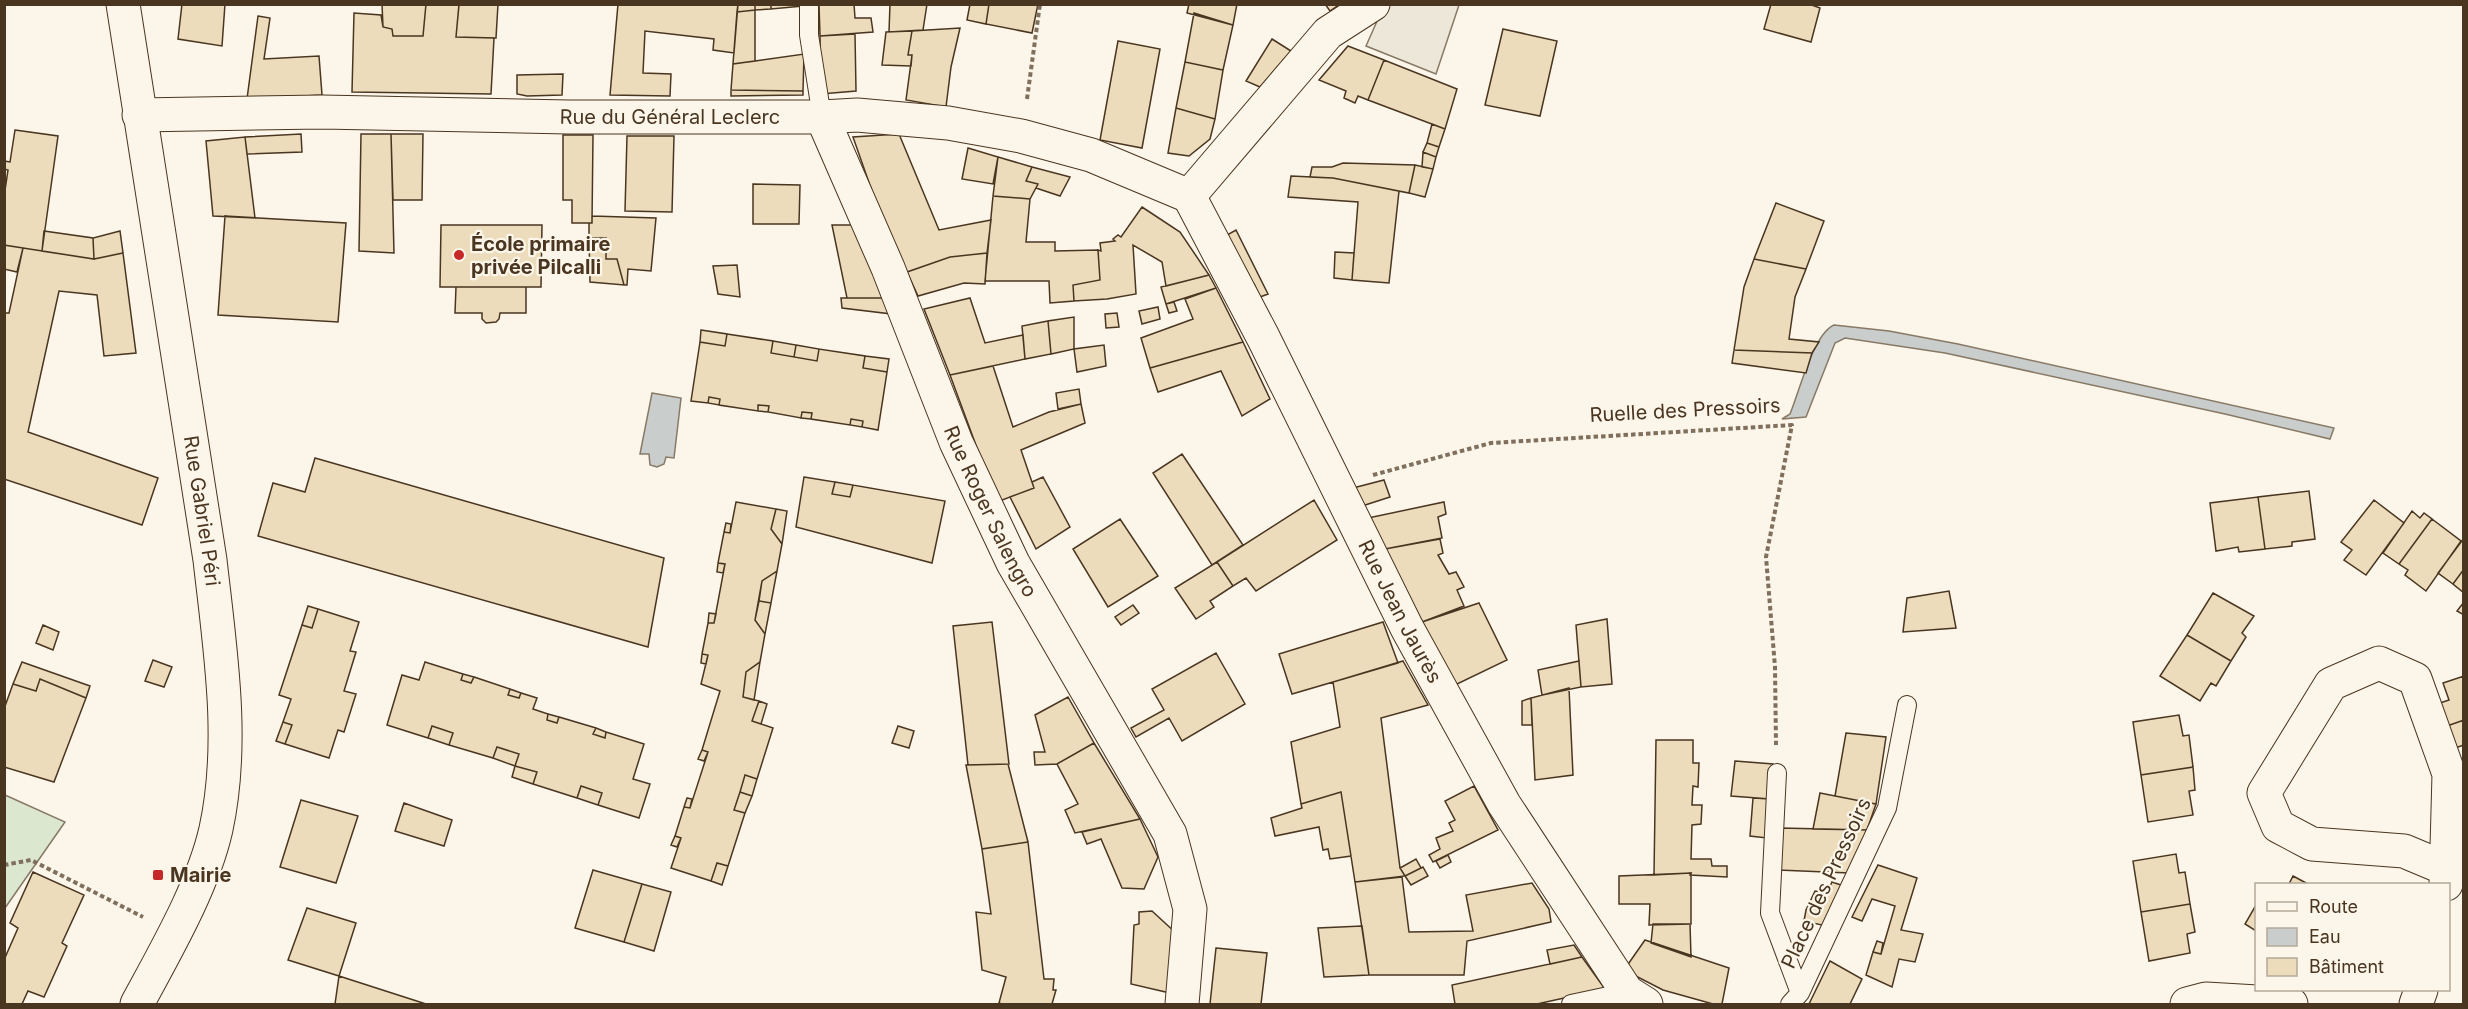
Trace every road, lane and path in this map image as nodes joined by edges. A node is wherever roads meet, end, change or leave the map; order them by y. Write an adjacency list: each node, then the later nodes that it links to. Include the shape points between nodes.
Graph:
1 (123, 4): 5 (street, Rue Gabriel Péri)
2 (809, 4): 6 (lane, Rue Roger Salengro, via 809,35)
3 (1040, 4): 7 (path)
4 (1373, 4): 8 (street, via 1328,33)
5 (139, 115): 6 (street, Rue du Général Leclerc, via 322,112); 14 (street, Rue Gabriel Péri, via 210,560 225,739 216,829)
6 (822, 117): 7 (street, Rue du Général Leclerc, via 857,115 948,123); 18 (street, Rue Roger Salengro, via 888,268 957,442 1013,562 1170,834 1190,909)
7 (1021, 136): 8 (street, Rue du Général Leclerc, via 1092,155)
8 (1189, 196): 9 (street, Rue Jean Jaurès)
9 (1337, 484): 11 (path, Ruelle des Pressoirs, via 1491,443 1792,425 1766,557 1775,668); 15 (street, Rue Jean Jaurès, via 1407,628 1504,804)
10 (1907, 705): 16 (lane, Place des Pressoirs, via 1887,808)
11 (1777, 773): 16 (lane, via 1770,913)
12 (4, 865): 14 (path, via 31,860)
13 (2446, 877): 13 (street, via 2449,774 2415,679 2379,663 2331,684 2264,793 2278,826 2312,844 2404,851)
14 (175, 934): 17 (street, Rue Gabriel Péri)
15 (1637, 998): 19 (lane)
16 (1795, 999)
17 (137, 1005)
18 (1182, 1005)
19 (1571, 1005)
20 (2187, 1005): 21 (street, via 2206,999)
21 (2291, 1005)

